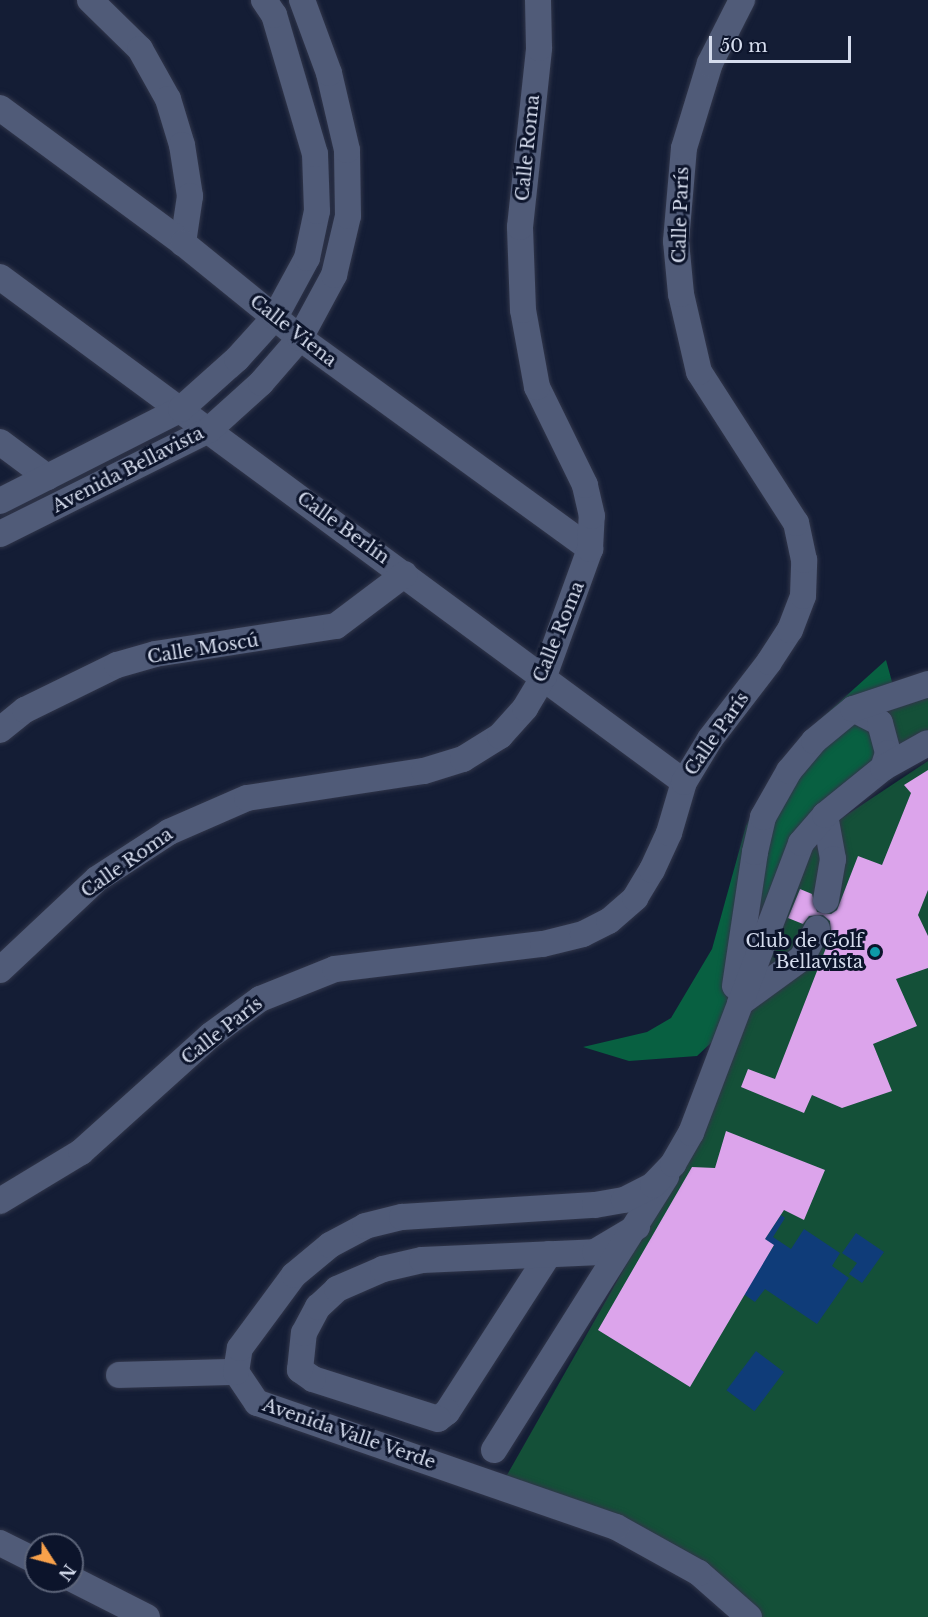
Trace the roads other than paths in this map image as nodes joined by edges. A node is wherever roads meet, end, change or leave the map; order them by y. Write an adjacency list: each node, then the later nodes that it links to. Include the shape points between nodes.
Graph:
1 (90, 0): 7 (street, via 140,49 168,99 182,145 190,196)
2 (264, 0): 9 (street, Avenida Bellavista, via 274,15 315,154 317,210 307,258)
3 (302, 0): 10 (street, Avenida Bellavista, via 329,73 347,150 348,216 334,275)
4 (538, 0): 17 (street, Calle Roma, via 538,48 520,227 523,310 537,387 585,485 592,516)
5 (742, 0): 25 (street, Calle París, via 710,63 684,148 676,241 681,294 699,372 796,523 804,560 803,596 790,630 770,662 710,739)
6 (0, 108): 7 (street, Calle Viena)
7 (183, 243): 9 (street, Calle Viena)
8 (0, 277): 11 (street, Calle Berlín)
9 (275, 317): 10 (street, Calle Viena); 11 (street, Avenida Bellavista, via 237,359)
10 (300, 338): 12 (street, Avenida Bellavista, via 261,382); 17 (street, Calle Viena)
11 (181, 409): 12 (street, Calle Berlín); 14 (street, Avenida Bellavista)
12 (209, 430): 16 (street, Avenida Bellavista); 18 (street, Calle Berlín)
13 (0, 442): 14 (street)
14 (47, 477): 15 (street, Avenida Bellavista)
15 (0, 501)
16 (0, 534)
17 (590, 549): 19 (street, Calle Roma)
18 (405, 574): 19 (street, Calle Berlín); 22 (street, Calle Moscú, via 336,626 155,654 117,665 25,710)
19 (544, 676): 25 (street, Calle Berlín); 29 (street, Calle Roma, via 525,708 500,736 464,759 424,771 247,798 169,832 97,879)
20 (928, 684): 21 (street)
21 (853, 709): 24 (street, via 880,723 888,753); 31 (street, via 814,741 789,771 763,817 745,902)
22 (0, 730)
23 (928, 743): 24 (street)
24 (883, 768): 26 (street)
25 (684, 782): 33 (street, Calle París, via 669,833 652,870 635,898 609,921 583,934 543,944 335,969 296,982 260,999 211,1035 81,1152)
26 (825, 815): 27 (street, via 833,859); 30 (street, via 801,843 785,875)
27 (826, 900)
28 (816, 929): 30 (street, via 802,958)
29 (0, 970)
30 (740, 1003): 31 (street)
31 (730, 1031): 32 (street, via 691,1133)
32 (673, 1164): 34 (street); 36 (street, via 653,1185 624,1200 402,1217 365,1226 330,1245 294,1275 240,1348)
33 (0, 1202)
34 (637, 1227): 35 (street, via 595,1252); 38 (street)
35 (549, 1254): 35 (street, via 422,1260 383,1269 337,1289 318,1307 304,1333 300,1370 313,1379 438,1419 447,1412)
36 (236, 1372): 37 (street); 43 (street, Avenida Valle Verde, via 245,1390 274,1411 574,1510 663,1550 728,1595)
37 (119, 1376)
38 (494, 1450)
39 (0, 1543): 40 (street)
40 (24, 1555)
41 (84, 1585): 42 (street)
42 (147, 1617)
43 (749, 1617)

